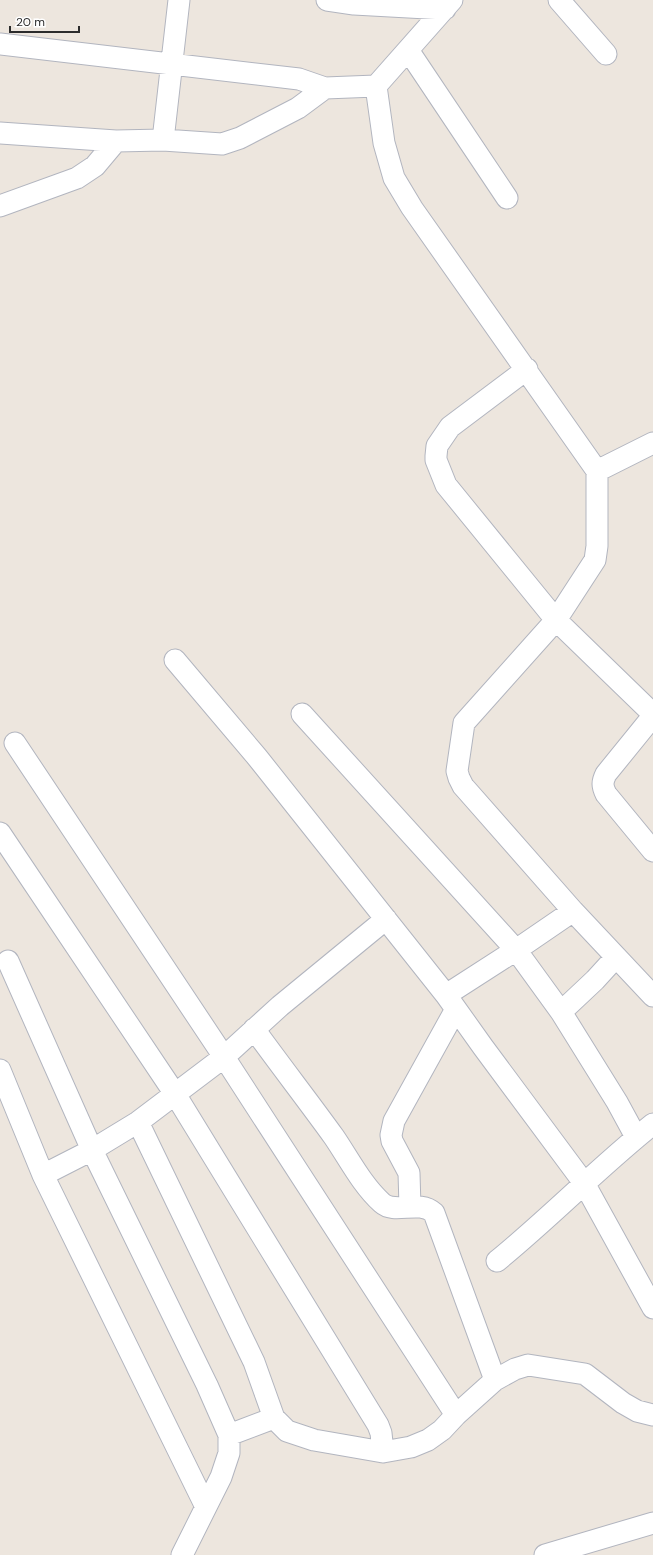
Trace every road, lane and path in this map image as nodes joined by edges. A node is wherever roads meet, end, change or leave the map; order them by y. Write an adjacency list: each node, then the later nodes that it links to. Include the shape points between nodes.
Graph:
1 (179, 0): 8 (street)
2 (327, 0): 4 (street, via 354,4)
3 (559, 0): 7 (street)
4 (449, 5): 6 (street)
5 (0, 44): 8 (street)
6 (408, 50): 9 (street); 14 (street)
7 (606, 54)
8 (171, 64): 10 (street, via 299,79); 12 (street)
9 (376, 86): 10 (street); 16 (street, via 384,143 394,178 412,208)
10 (325, 88): 12 (street, via 298,108 240,138 222,144)
11 (0, 133): 13 (street)
12 (163, 140): 13 (street)
13 (116, 141): 15 (street, via 95,166 77,178)
14 (507, 198)
15 (0, 206)
16 (527, 369): 18 (street); 19 (street, via 450,427 437,446 436,460 446,485)
17 (653, 443): 18 (street)
18 (597, 470): 19 (street, via 598,546 595,560)
19 (556, 620): 22 (street); 26 (street, via 464,723 457,771 463,786)
20 (175, 660): 27 (street, via 257,757)
21 (302, 714): 28 (street)
22 (653, 715): 25 (street, via 602,782 606,794)
23 (15, 743): 35 (street)
24 (0, 833): 37 (street)
25 (653, 851)
26 (573, 911): 28 (street); 29 (street)
27 (386, 919): 32 (street); 34 (street)
28 (516, 950): 32 (street); 33 (street)
29 (616, 957): 31 (street); 33 (street)
30 (8, 961): 41 (street)
31 (653, 996)
32 (451, 1002): 43 (street); 44 (street, via 392,1127 392,1142 409,1173)
33 (561, 1012): 40 (street)
34 (254, 1029): 35 (street); 44 (street, via 376,1198 385,1206 392,1208)
35 (224, 1057): 37 (street); 48 (street)
36 (0, 1070): 42 (street)
37 (175, 1094): 38 (street); 52 (street, via 378,1425)
38 (138, 1122): 41 (street); 50 (street, via 254,1362)
39 (653, 1124): 40 (street)
40 (636, 1137): 43 (street)
41 (92, 1150): 42 (street); 51 (street)
42 (42, 1175): 53 (street)
43 (584, 1183): 45 (street); 46 (street)
44 (410, 1207): 47 (street, via 428,1208 434,1213)
45 (497, 1261)
46 (653, 1308)
47 (495, 1380): 48 (street); 49 (street, via 528,1365 585,1374 623,1403 637,1411)
48 (456, 1415): 52 (street, via 428,1440 410,1448)
49 (653, 1415)
50 (274, 1418): 51 (street); 52 (street, via 286,1431 300,1436)
51 (229, 1435): 53 (street, via 229,1453 221,1477)
52 (383, 1452)
53 (206, 1507): 55 (street)
54 (653, 1523): 56 (street)
55 (182, 1555)
56 (545, 1555)

